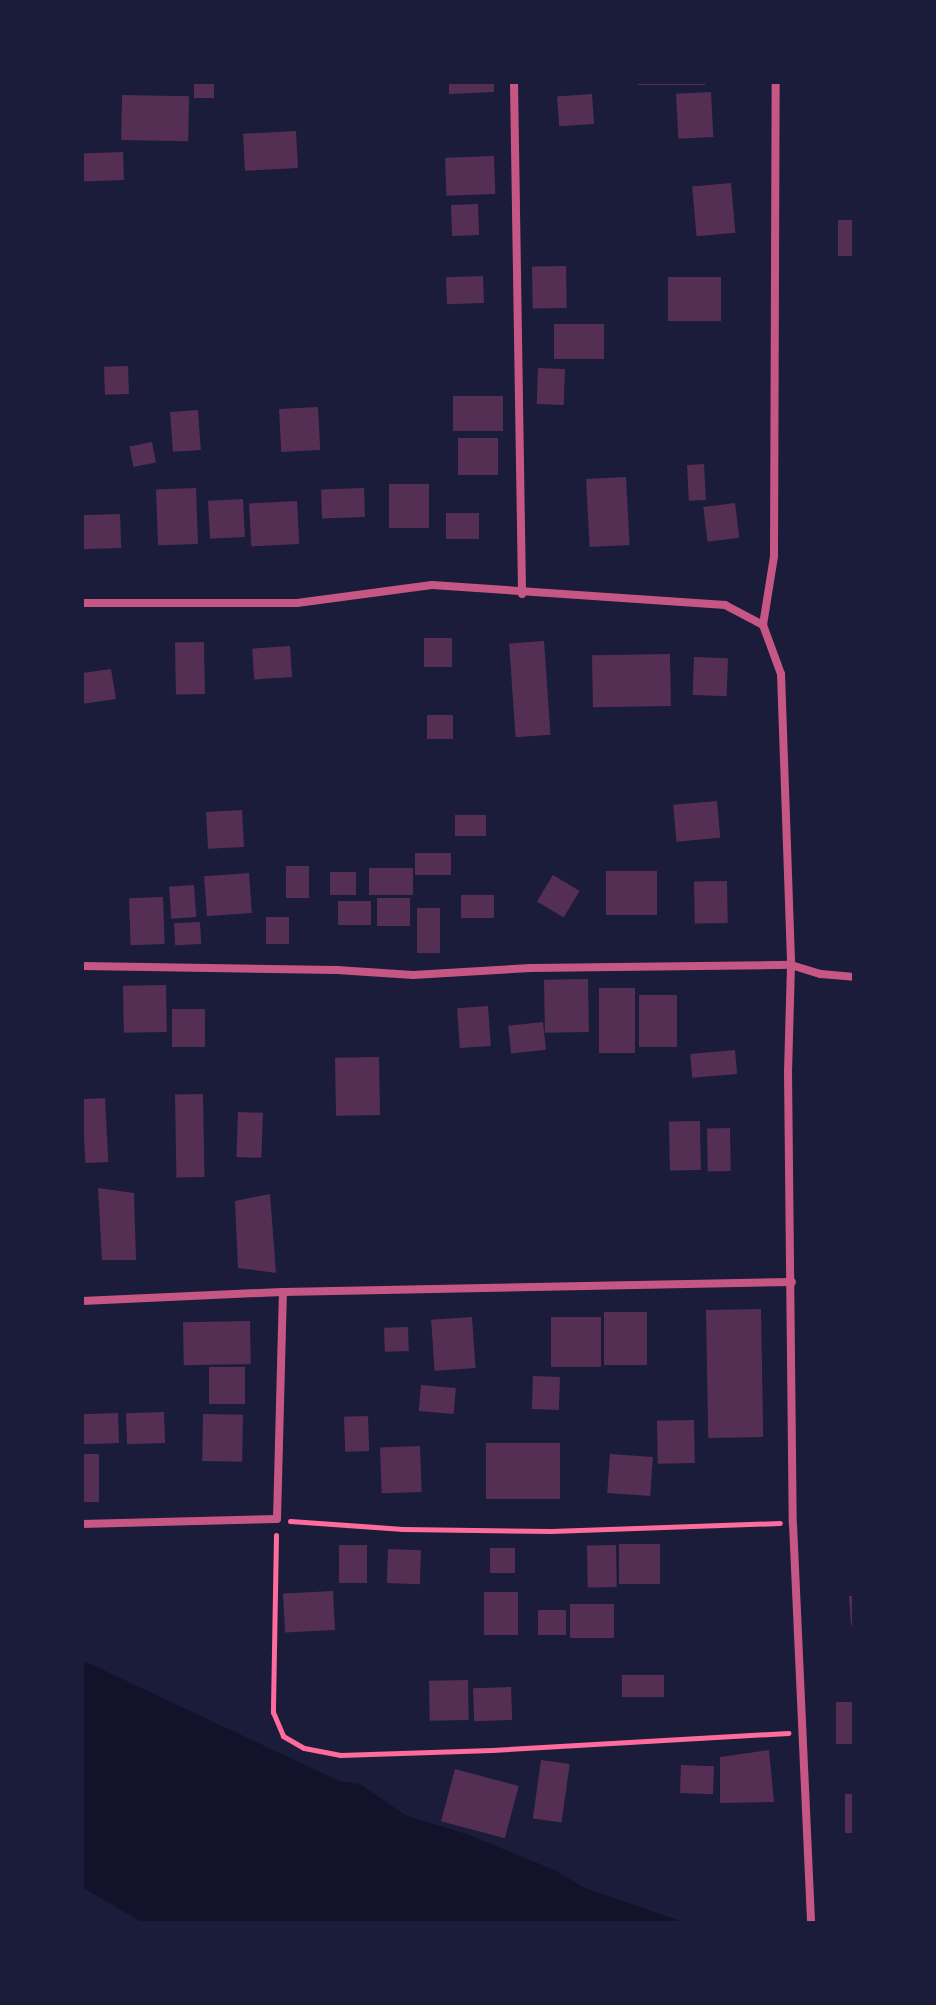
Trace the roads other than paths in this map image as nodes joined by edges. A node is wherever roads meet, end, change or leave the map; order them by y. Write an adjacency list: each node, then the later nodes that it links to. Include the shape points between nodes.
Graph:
1 (514, 82): 3 (street)
2 (776, 82): 5 (street, via 774,556)
3 (522, 594): 4 (street, via 432,585 297,603); 5 (street, via 725,605)
4 (82, 603)
5 (763, 625): 6 (street, via 781,674)
6 (791, 965): 7 (street, via 413,975); 8 (street); 9 (street)
7 (82, 966)
8 (854, 977)
9 (792, 1282): 10 (street); 13 (street, via 793,1524)
10 (283, 1292): 11 (street); 12 (street, via 277,1519)
11 (82, 1301)
12 (82, 1524)
13 (811, 1923)

